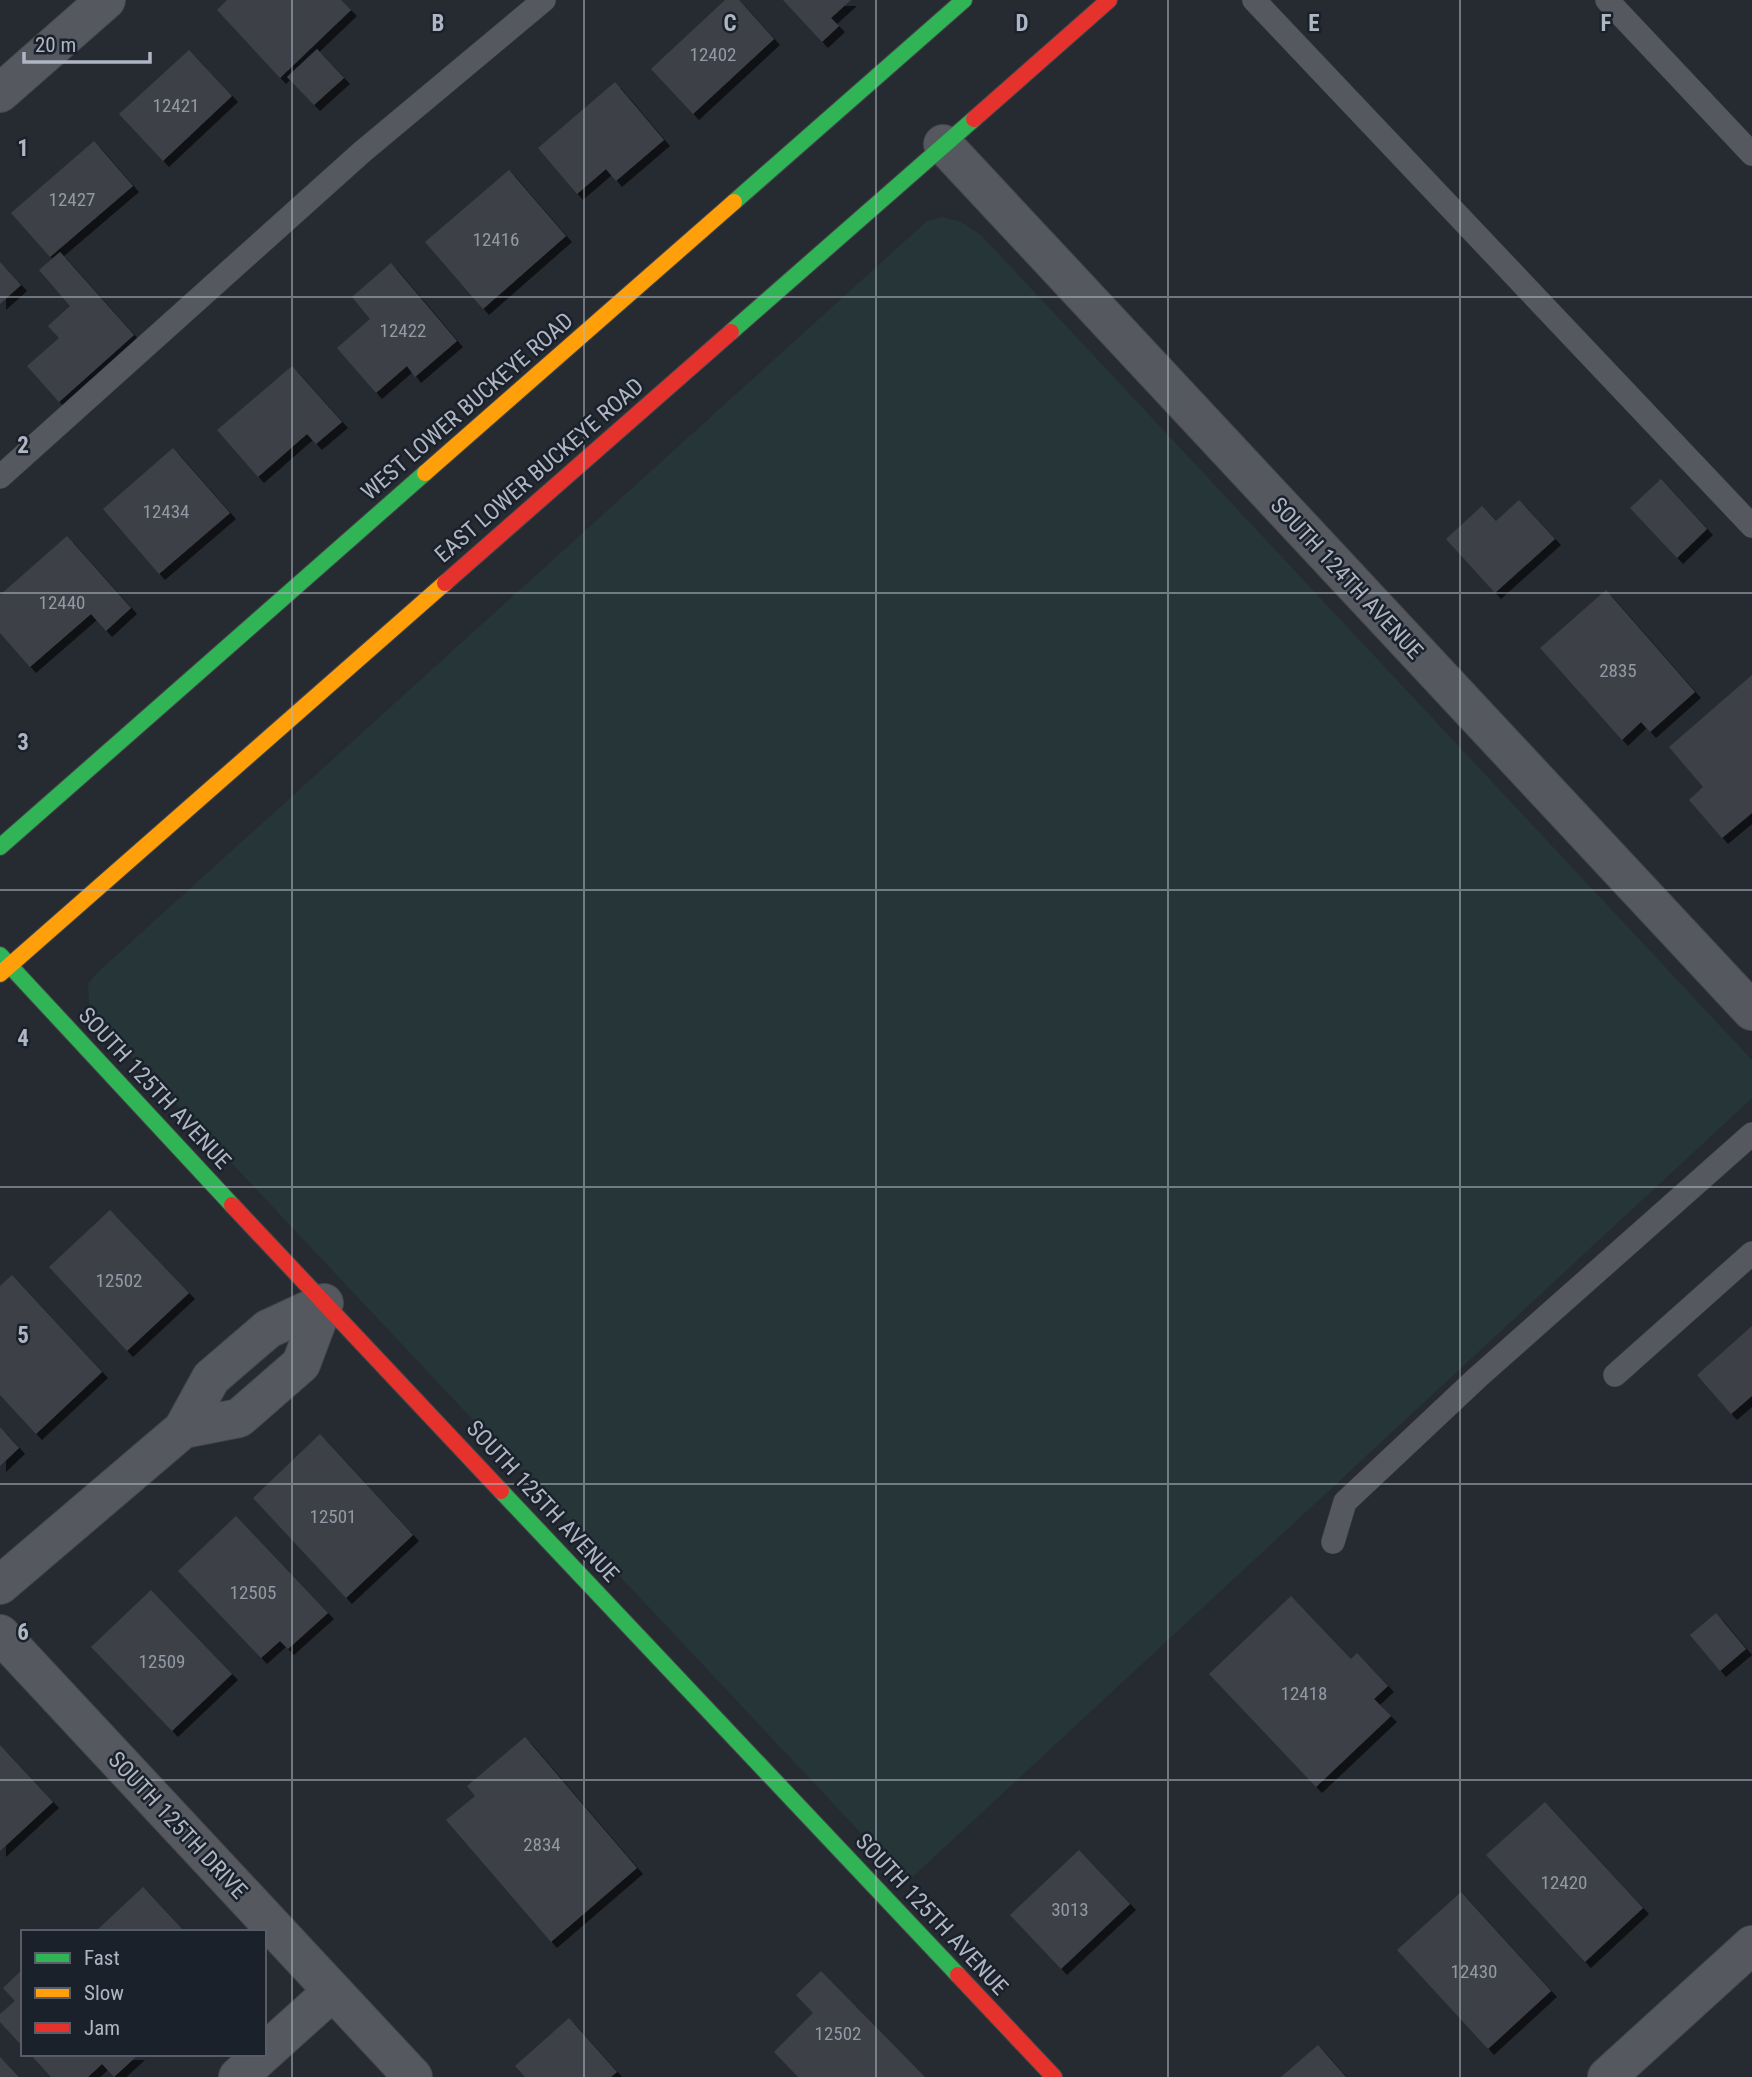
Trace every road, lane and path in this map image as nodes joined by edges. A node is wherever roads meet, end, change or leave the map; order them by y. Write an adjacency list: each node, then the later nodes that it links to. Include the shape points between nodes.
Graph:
1 (106, 0): 7 (street)
2 (544, 0): 10 (lane, via 362,152)
3 (964, 0): 12 (street, WEST LOWER BUCKEYE ROAD)
4 (1109, 0): 8 (street, EAST LOWER BUCKEYE ROAD)
5 (1254, 0): 11 (lane)
6 (1607, 0): 9 (lane)
7 (0, 93)
8 (943, 144): 13 (street, EAST LOWER BUCKEYE ROAD); 14 (street, SOUTH 124TH AVENUE)
9 (1752, 154)
10 (0, 477)
11 (1752, 526)
12 (0, 847)
13 (3, 965): 17 (street, SOUTH 125TH AVENUE)
14 (1752, 1011)
15 (1752, 1134): 19 (lane, via 1478,1377 1345,1502)
16 (1752, 1253): 18 (lane)
17 (324, 1303): 20 (street, via 268,1329 211,1378 183,1429); 28 (street, SOUTH 125TH AVENUE)
18 (1615, 1375)
19 (1334, 1542)
20 (0, 1585)
21 (0, 1634): 23 (street, SOUTH 125TH DRIVE)
22 (1752, 1945): 29 (street)
23 (333, 1991): 24 (street); 27 (street, SOUTH 125TH DRIVE)
24 (266, 2052)
25 (262, 2056): 26 (street)
26 (238, 2077)
27 (413, 2077)
28 (1054, 2077)
29 (1607, 2077)

